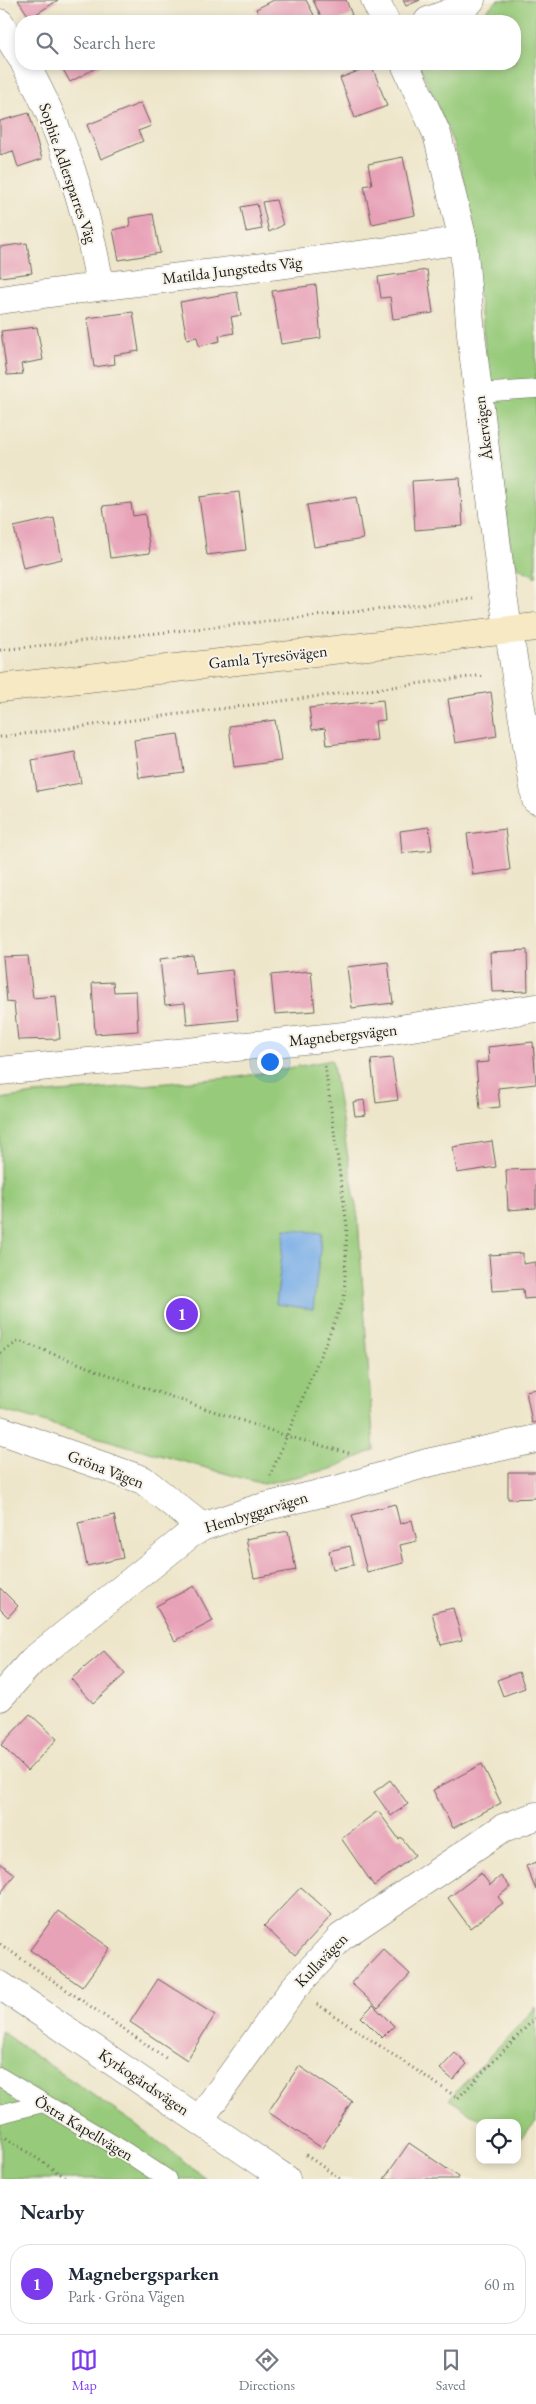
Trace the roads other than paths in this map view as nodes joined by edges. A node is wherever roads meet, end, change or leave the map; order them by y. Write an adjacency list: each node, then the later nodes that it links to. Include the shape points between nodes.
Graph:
1 (375, 0): 3 (street)
2 (471, 0): 4 (street, via 462,8)
3 (382, 15)
4 (444, 15)
5 (0, 23): 6 (street)
6 (15, 47)
7 (28, 70): 10 (street, Sophie Adlersparres Väg, via 66,159 94,244)
8 (408, 70): 9 (street, Åkervägen, via 437,134)
9 (463, 240): 10 (street, Matilda Jungstedts Väg); 13 (street, Åkervägen)
10 (100, 286): 11 (street, Matilda Jungstedts Väg)
11 (0, 300)
12 (536, 389): 13 (lane)
13 (478, 393): 15 (street, Åkervägen)
14 (536, 627): 15 (street, Gamla Tyresövägen)
15 (509, 630): 16 (street, Gamla Tyresövägen); 17 (street, Åkervägen)
16 (0, 688)
17 (536, 800)
18 (536, 1008): 19 (street, Magnebergsvägen, via 373,1033)
19 (0, 1071)
20 (0, 1430): 22 (street, Gröna Vägen, via 142,1480)
21 (536, 1439): 22 (street, Hembyggarvägen, via 427,1462)
22 (202, 1527): 23 (street, Hembyggarvägen, via 32,1661)
23 (0, 1697)
24 (536, 1816): 29 (street, Kullavägen, via 502,1828 341,1937 294,1988)
25 (0, 1985): 29 (street, Kyrkogårdsvägen)
26 (0, 2077): 27 (lane, Östra Kapellvägen)
27 (42, 2103): 28 (lane); 30 (lane, Östra Kapellvägen)
28 (0, 2114)
29 (200, 2120): 31 (street, Kyrkogårdsvägen)
30 (167, 2179)
31 (286, 2179)

